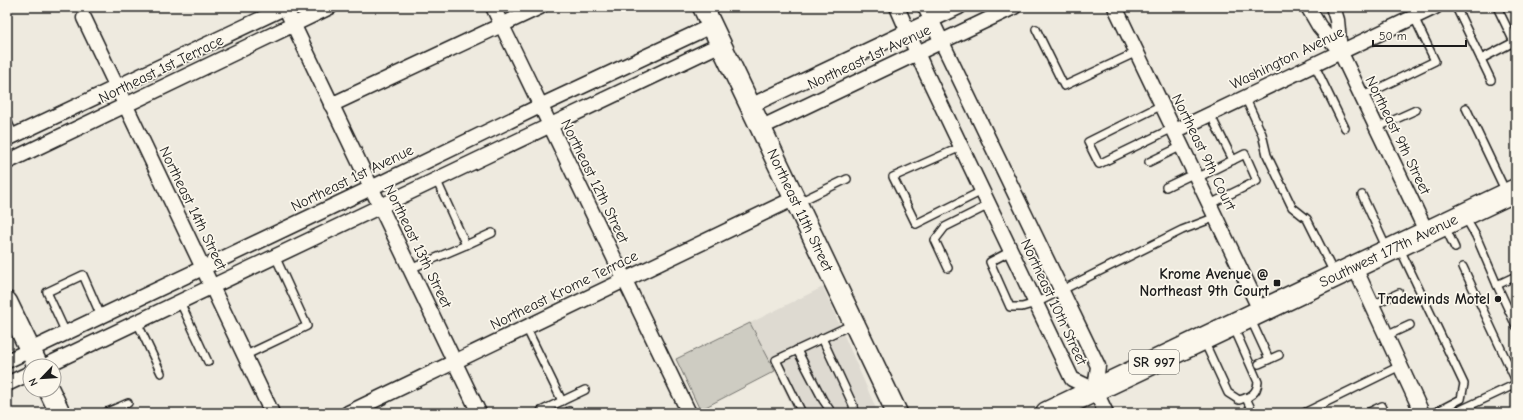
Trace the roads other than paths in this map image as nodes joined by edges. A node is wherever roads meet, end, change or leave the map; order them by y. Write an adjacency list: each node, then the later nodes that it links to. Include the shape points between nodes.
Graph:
1 (285, 7): 19 (street, Northeast 13th Street); 33 (street, Northeast 1st Terrace)
2 (330, 7): 19 (street, Northeast 1st Terrace)
3 (493, 7): 20 (street, Northeast 12th Street)
4 (540, 7): 20 (street)
5 (703, 7): 21 (street, Northeast 11th Street)
6 (897, 7): 23 (street, Northeast 10th Street)
7 (925, 7): 18 (street, Northeast 10th Street)
8 (959, 7): 18 (street, Northeast 1st Avenue)
9 (1014, 7): 24 (street, Northeast 1st Avenue)
10 (1115, 7): 28 (street, Northeast 9th Court)
11 (1308, 7): 27 (street, Northeast 9th Street, via 1319,26)
12 (1333, 7): 27 (street, Northeast 9th Street)
13 (1435, 7): 16 (street, Washington Avenue)
14 (1456, 7): 30 (lane)
15 (1497, 7): 25 (lane)
16 (1414, 17): 27 (street, Washington Avenue); 35 (lane, via 1435,61)
17 (84, 18): 33 (street, Northeast 14th Street)
18 (932, 20): 23 (street, Northeast 1st Avenue); 24 (street, Northeast 10th Street)
19 (293, 24): 36 (street, Northeast 13th Street); 38 (street, Northeast 1st Terrace)
20 (502, 26): 36 (street); 39 (street, Northeast 12th Street)
21 (711, 26): 26 (street, Northeast 11th Street); 39 (street, Northeast 1st Avenue)
22 (1036, 29): 28 (lane, via 1064,86)
23 (908, 32): 29 (street, Northeast 10th Street); 40 (street, Northeast 1st Avenue)
24 (942, 41): 29 (street, Northeast 1st Avenue); 86 (street, Northeast 10th Street)
25 (1515, 42): 30 (lane)
26 (721, 44): 40 (street, Northeast 11th Street); 45 (street)
27 (1340, 51): 31 (street, Washington Avenue); 35 (street, Northeast 9th Street)
28 (1137, 52): 37 (street, Northeast 9th Court)
29 (917, 54): 46 (street, Northeast 1st Avenue); 52 (street, Northeast 10th Street)
30 (1481, 59): 32 (lane)
31 (1314, 64): 34 (street, Washington Avenue); 47 (lane)
32 (1491, 80)
33 (116, 87): 38 (street, Northeast 14th Street); 50 (street, Northeast 1st Terrace)
34 (1245, 97): 43 (street, Washington Avenue); 81 (lane, via 1262,134 1267,154 1292,207 1307,219)
35 (1361, 97): 48 (street, Northeast 9th Street)
36 (331, 105): 60 (street, Northeast 13th Street)
37 (1162, 105): 49 (street, Northeast 9th Court); 49 (lane, via 1088,142 1099,164)
38 (125, 106): 54 (street, Northeast 1st Terrace); 78 (street, Northeast 14th Street)
39 (540, 106): 45 (street, Northeast 12th Street); 60 (street, Northeast 1st Avenue)
40 (750, 106): 46 (street, Northeast 11th Street)
41 (1466, 108): 62 (lane)
42 (1416, 110): 48 (lane)
43 (1210, 114): 49 (street, Washington Avenue); 53 (lane)
44 (7, 120): 50 (lane)
45 (549, 125): 58 (street); 83 (street, Northeast 12th Street)
46 (760, 128): 64 (street, Northeast 11th Street)
47 (1345, 128)
48 (1376, 128): 70 (street, Northeast 9th Street)
49 (1174, 130): 51 (street, Northeast 9th Court)
50 (11, 137)
51 (1182, 146): 55 (lane); 56 (street, Northeast 9th Court)
52 (961, 147): 61 (street, Northeast 10th Street); 61 (lane, via 893,177 916,224)
53 (1233, 160): 56 (lane); 65 (lane, via 1245,154 1258,181)
54 (7, 162)
55 (1149, 162)
56 (1196, 175): 59 (lane); 65 (street, Northeast 9th Court)
57 (847, 178): 64 (lane)
58 (436, 179): 67 (street); 72 (lane)
59 (1166, 187)
60 (371, 188): 67 (street, Northeast 13th Street); 78 (street, Northeast 1st Avenue)
61 (982, 191): 66 (street, Northeast 10th Street)
62 (1512, 192): 68 (highway, Southwest 177th Avenue / SR 997)
63 (1362, 195): 74 (lane)
64 (796, 201): 83 (street, Northeast Krome Terrace); 95 (street, Northeast 11th Street)
65 (1210, 204): 69 (street, Northeast 9th Court)
66 (989, 205): 75 (street, Northeast 10th Street); 79 (lane, via 945,227 936,240)
67 (380, 206): 76 (street); 80 (street, Northeast 13th Street)
68 (1464, 215): 70 (highway, Southwest 177th Avenue / SR 997); 84 (lane)
69 (1216, 217): 86 (lane, via 1182,230); 93 (street, Northeast 9th Court)
70 (1436, 229): 73 (lane); 74 (highway, Southwest 177th Avenue / SR 997)
71 (492, 233): 72 (lane)
72 (466, 245): 80 (lane)
73 (1455, 248)
74 (1394, 249): 81 (highway, Southwest 177th Avenue / SR 997); 144 (lane, via 1464,384 1461,399)
75 (1011, 251): 90 (street, Northeast 10th Street); 90 (lane, via 990,262 1010,307)
76 (275, 256): 85 (street); 105 (lane, via 307,326)
77 (1463, 267): 117 (lane)
78 (202, 268): 85 (street, Northeast 14th Street); 92 (street, Northeast 1st Avenue)
79 (948, 268)
80 (410, 269): 112 (street, Northeast 13th Street)
81 (1345, 272): 91 (street); 93 (highway, Southwest 177th Avenue / SR 997)
82 (1516, 276): 84 (lane)
83 (624, 280): 98 (street, Northeast Krome Terrace); 132 (street, Northeast 12th Street)
84 (1497, 285): 97 (lane)
85 (212, 287): 89 (street); 105 (street, Northeast 14th Street)
86 (1062, 290): 90 (lane); 121 (street, Northeast 10th Street, via 1098,366)
87 (1399, 293): 91 (lane)
88 (7, 302): 106 (street)
89 (180, 302): 94 (street); 111 (lane)
90 (1036, 303): 121 (street, Northeast 10th Street, via 1072,379)
91 (1372, 305): 100 (street)
92 (102, 316): 99 (street, Northeast 1st Avenue); 99 (lane, via 83,275 47,292)
93 (1248, 318): 102 (highway, SR 997); 108 (lane); 123 (lane, via 1258,389)
94 (137, 322): 107 (street); 115 (lane)
95 (854, 323): 101 (lane); 136 (street, Northeast 11th Street)
96 (1410, 325): 100 (lane)
97 (1516, 326)
98 (526, 327): 112 (street, Northeast Krome Terrace); 124 (lane)
99 (66, 333): 106 (street, Northeast 1st Avenue)
100 (1386, 336): 114 (street)
101 (822, 338): 103 (lane); 135 (lane, via 853,405)
102 (1203, 339): 121 (highway, SR 997); 123 (lane, via 1228,393 1239,400)
103 (797, 350): 133 (lane, via 776,360); 134 (lane)
104 (1279, 355): 108 (lane)
105 (244, 356): 129 (street, Northeast 14th Street)
106 (34, 358)
107 (62, 358)
108 (1270, 359): 113 (lane)
109 (22, 360): 110 (street, Northeast 1st Avenue)
110 (7, 362)
111 (208, 362)
112 (455, 362): 130 (street, Northeast Krome Terrace); 131 (street, Northeast 13th Street)
113 (1259, 364)
114 (1400, 366): 140 (lane); 143 (street)
115 (161, 373)
116 (22, 377): 118 (street)
117 (1516, 381)
118 (7, 384)
119 (1516, 384): 145 (lane)
120 (585, 390): 124 (lane)
121 (1095, 390): 137 (highway, SR 997); 138 (street)
122 (53, 398): 127 (street)
123 (1246, 398): 139 (lane)
124 (562, 400): 126 (lane)
125 (128, 403): 128 (lane)
126 (541, 411)
127 (60, 413)
128 (105, 413)
129 (272, 413)
130 (348, 413)
131 (479, 413)
132 (689, 413)
133 (802, 413)
134 (832, 413)
135 (854, 413)
136 (897, 413)
137 (1047, 413)
138 (1106, 413)
139 (1253, 413)
140 (1304, 413)
141 (1367, 413): 142 (lane, via 1382,406)
142 (1385, 413)
143 (1422, 413)
144 (1434, 413)
145 (1454, 413)

